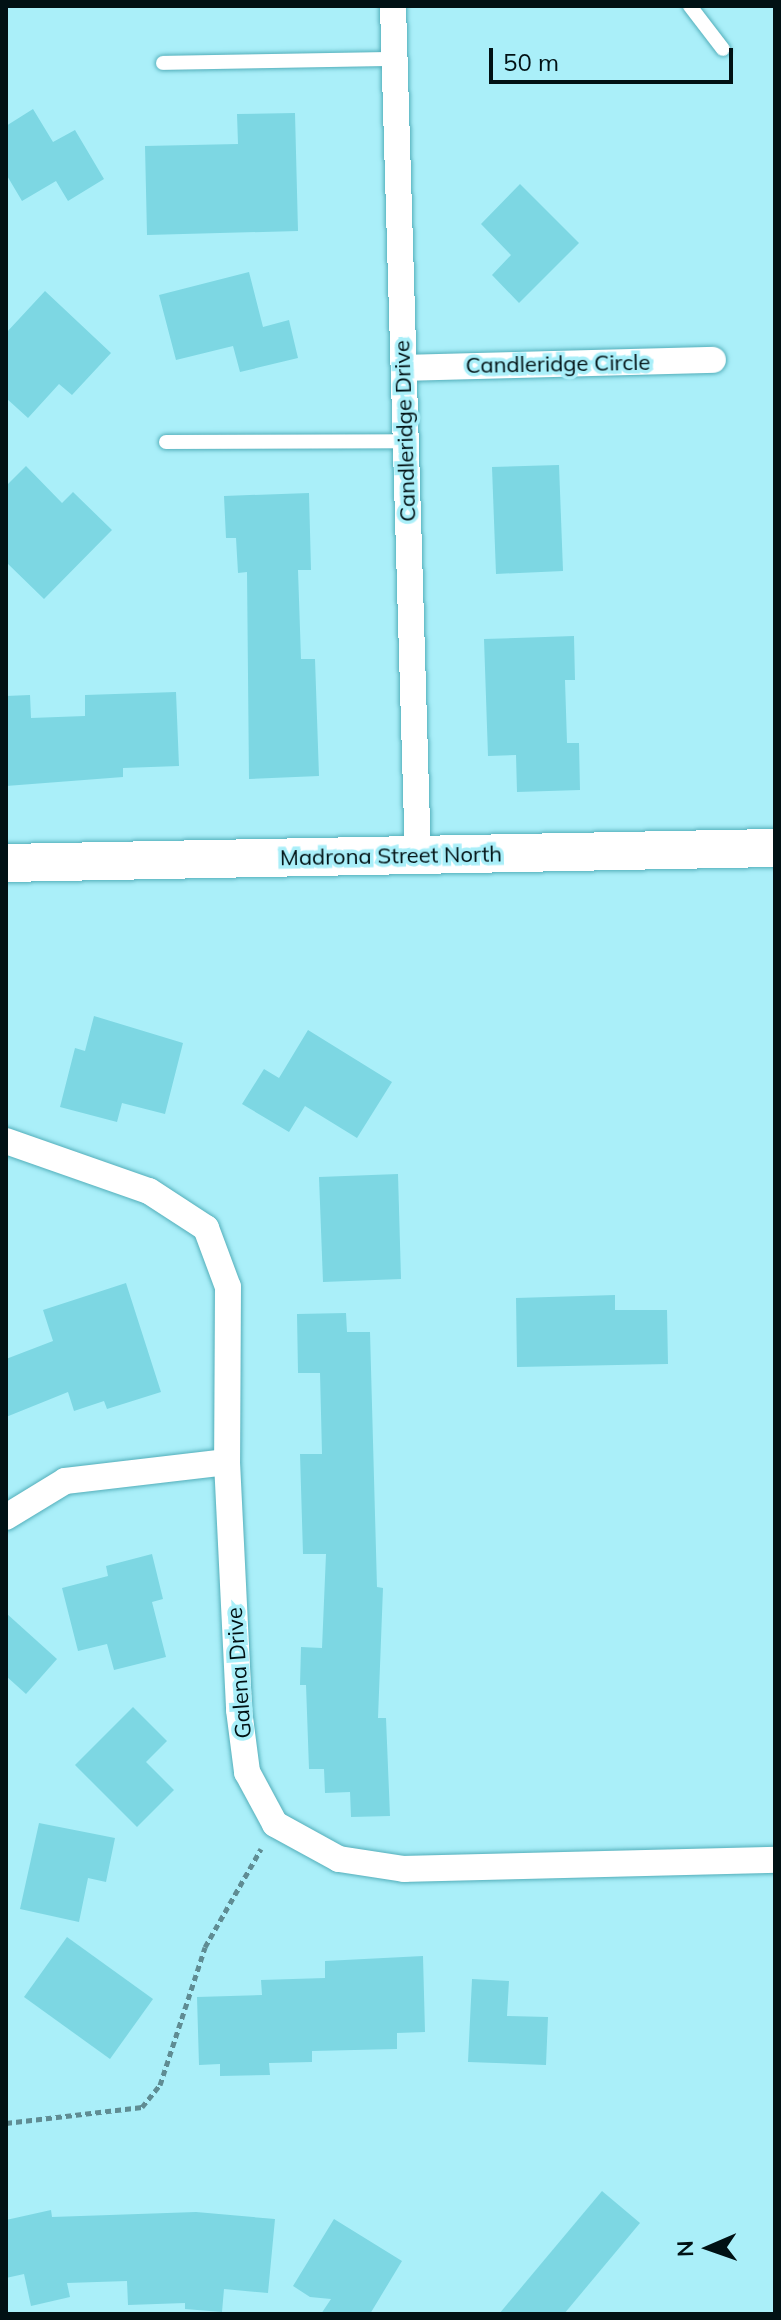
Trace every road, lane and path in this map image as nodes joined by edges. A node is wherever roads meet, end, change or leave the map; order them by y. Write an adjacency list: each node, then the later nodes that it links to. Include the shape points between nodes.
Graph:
1 (393, 6): 4 (street, Candleridge Drive)
2 (690, 6): 3 (lane)
3 (723, 49)
4 (395, 59): 5 (lane); 7 (street, Candleridge Drive)
5 (163, 63)
6 (713, 360): 7 (street, Candleridge Circle)
7 (404, 368): 8 (street, Candleridge Drive)
8 (406, 441): 9 (lane); 11 (street, Candleridge Drive)
9 (166, 442)
10 (775, 848): 11 (street, Madrona Street North)
11 (418, 856): 12 (street, Madrona Street North)
12 (6, 863)
13 (6, 1141): 14 (street, Galena Drive, via 149,1191 206,1228 228,1287)
14 (227, 1462): 15 (street, via 65,1481); 16 (street, Galena Drive, via 247,1772)
15 (6, 1517)
16 (275, 1824): 17 (street, via 339,1859 404,1869); 18 (path, via 205,1947 160,2085 142,2107)
17 (775, 1860)
18 (6, 2123)

